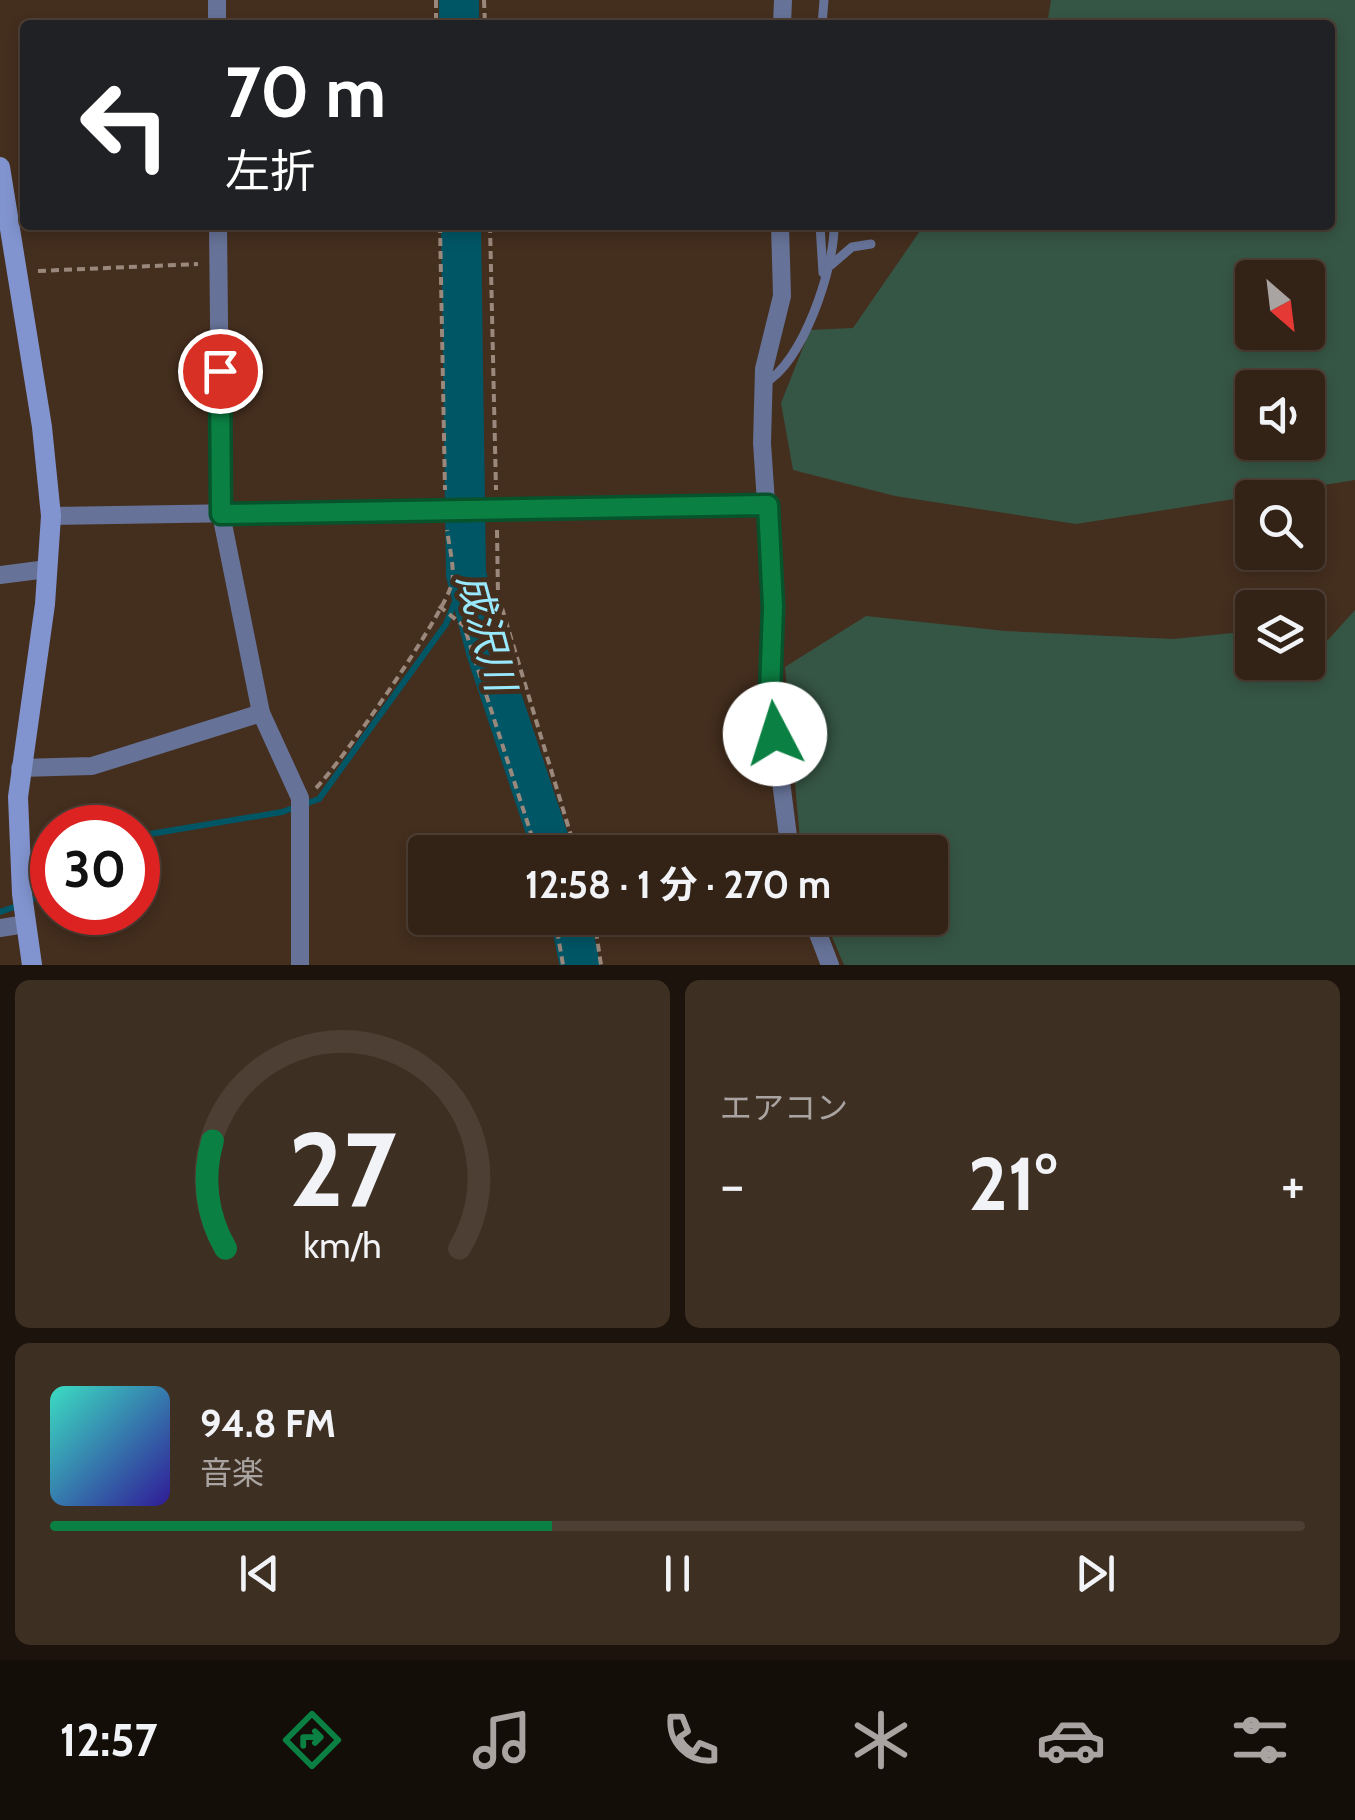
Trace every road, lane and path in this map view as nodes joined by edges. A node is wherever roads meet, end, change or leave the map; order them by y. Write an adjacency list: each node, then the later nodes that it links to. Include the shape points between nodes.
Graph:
1 (0, 167): 10 (main road)
2 (218, 230): 8 (street)
3 (490, 230): 14 (path)
4 (780, 230): 12 (street, via 782,296)
5 (820, 230): 11 (lane)
6 (833, 230): 9 (lane)
7 (871, 244): 9 (lane, via 852,247)
8 (218, 263): 10 (path); 15 (street)
9 (828, 269): 11 (lane)
10 (17, 272): 16 (main road)
11 (824, 286): 12 (lane, via 786,366)
12 (764, 384): 13 (street)
13 (768, 505): 14 (street); 24 (street, via 770,695)
14 (491, 508): 15 (street); 23 (path, via 498,594)
15 (221, 514): 16 (street); 20 (street)
16 (50, 516): 17 (main road)
17 (47, 569): 18 (street); 21 (main road)
18 (0, 575)
19 (440, 606): 22 (path, via 461,622)
20 (261, 713): 21 (street, via 92,766); 31 (street, via 300,800)
21 (20, 768): 25 (main road)
22 (531, 835)
23 (571, 835)
24 (788, 835)
25 (24, 924): 26 (street); 30 (main road)
26 (0, 928)
27 (557, 935): 32 (path)
28 (597, 935): 33 (path)
29 (819, 935): 34 (street)
30 (32, 965)
31 (300, 965)
32 (562, 965)
33 (601, 965)
34 (830, 965)

